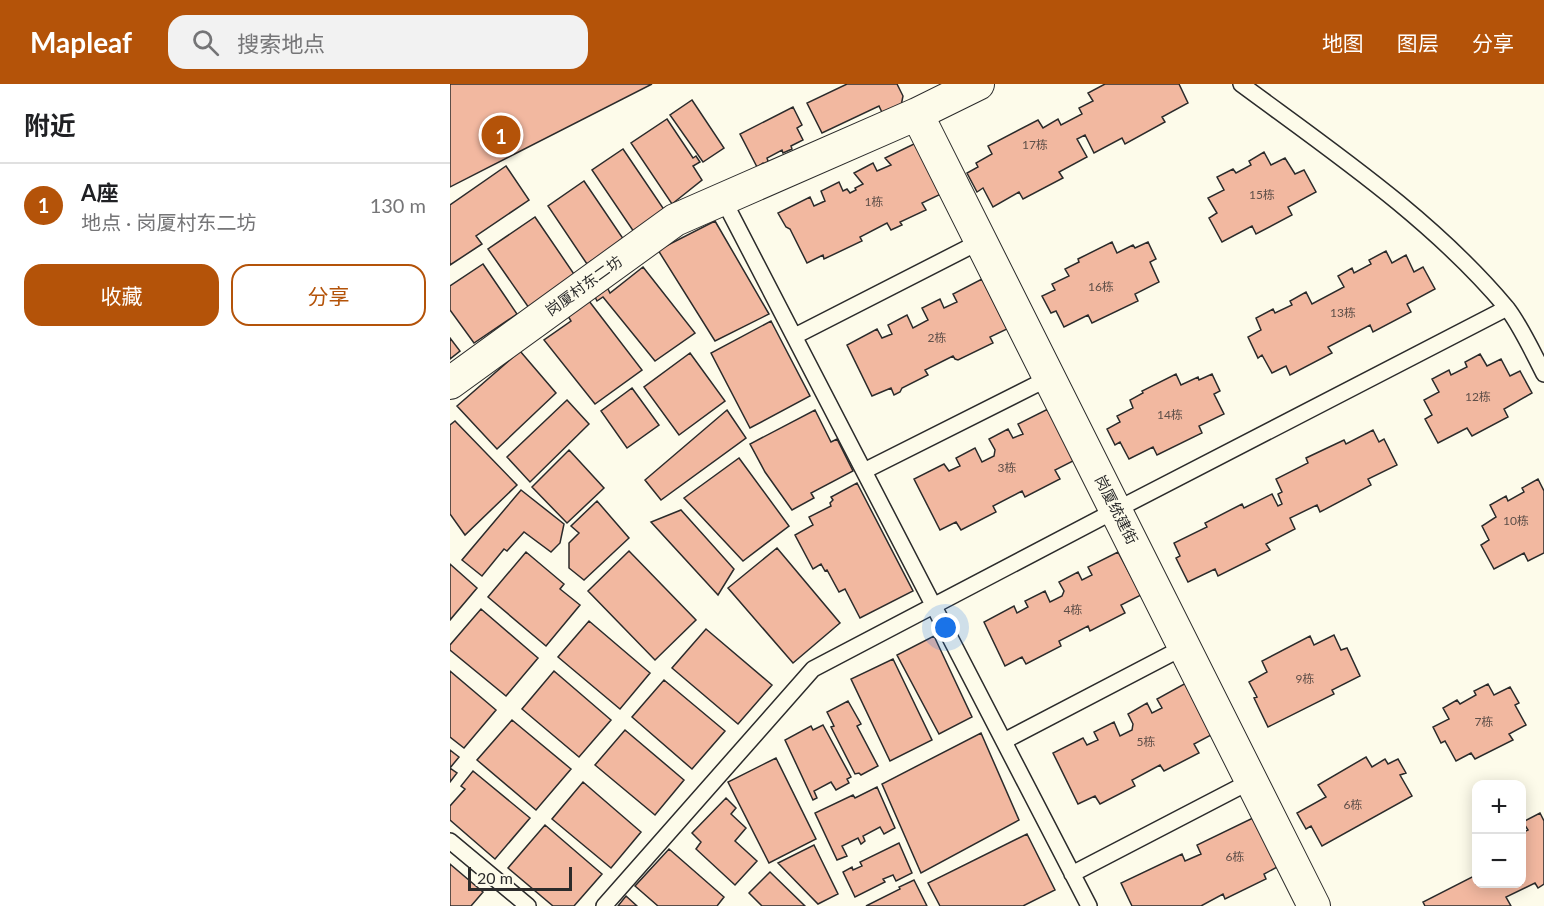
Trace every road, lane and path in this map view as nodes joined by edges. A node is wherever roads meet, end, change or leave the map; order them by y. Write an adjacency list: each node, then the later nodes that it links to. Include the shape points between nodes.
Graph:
1 (978, 84): 3 (street, 岗厦村东二坊)
2 (1241, 84): 6 (lane, via 1391,195)
3 (917, 114): 4 (street, 岗厦村东二坊); 5 (street, 岗厦统建街)
4 (723, 199): 7 (lane); 10 (street, 岗厦村东二坊, via 675,220)
5 (981, 241): 7 (lane); 9 (street, 岗厦统建街)
6 (1507, 308): 8 (lane); 12 (lane)
7 (795, 336): 11 (lane)
8 (1544, 374)
9 (1049, 378): 11 (lane); 12 (street, 岗厦统建街)
10 (450, 383)
11 (864, 471): 13 (lane)
12 (1116, 510): 13 (lane); 14 (street, 岗厦统建街)
13 (933, 605): 15 (lane); 20 (lane, via 813,669)
14 (1184, 647): 15 (lane); 16 (street, 岗厦统建街)
15 (1004, 741): 18 (lane)
16 (1251, 780): 18 (lane); 22 (street, 岗厦统建街)
17 (450, 841): 19 (lane)
18 (1072, 874): 21 (lane)
19 (528, 906)
20 (604, 906)
21 (1089, 906)
22 (1314, 906)

